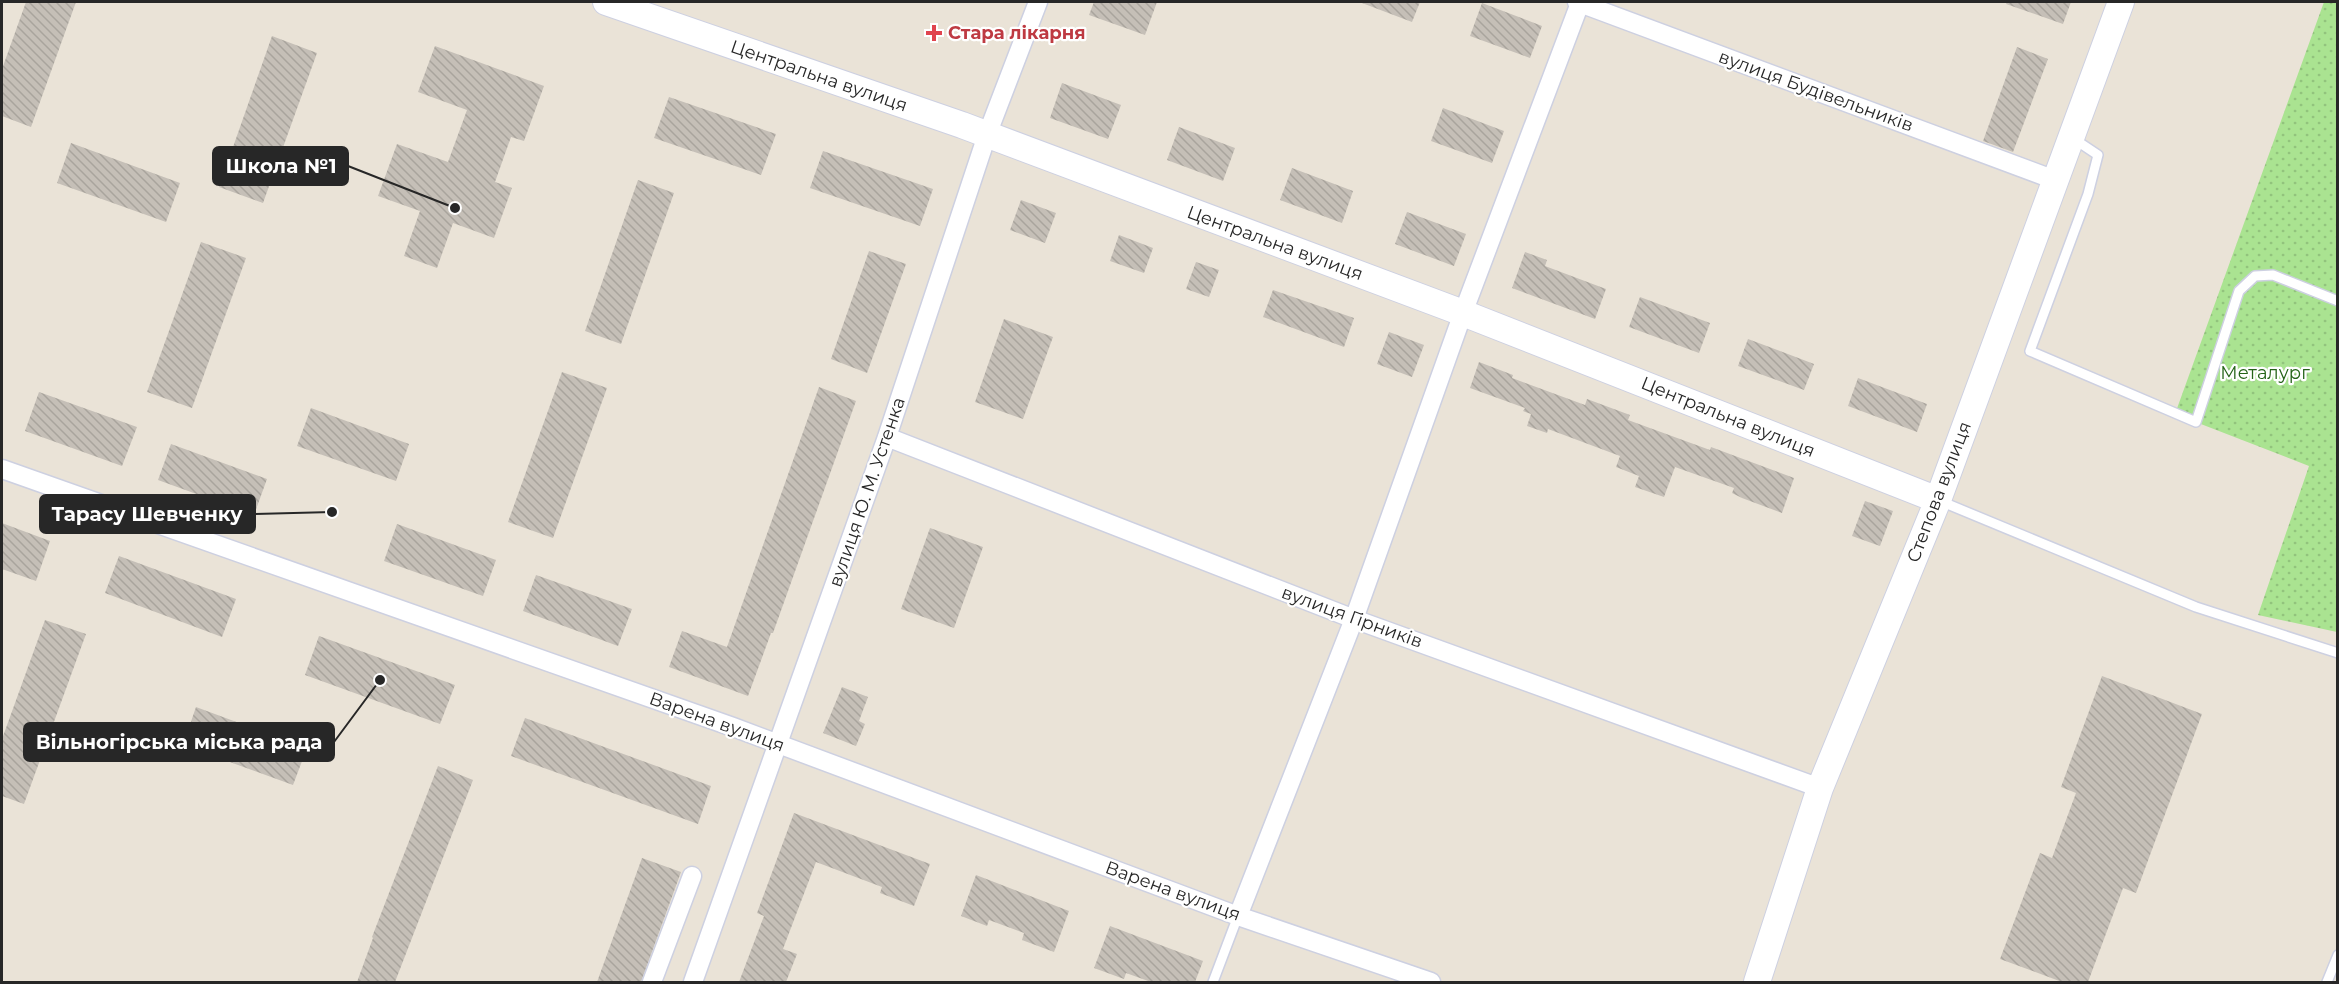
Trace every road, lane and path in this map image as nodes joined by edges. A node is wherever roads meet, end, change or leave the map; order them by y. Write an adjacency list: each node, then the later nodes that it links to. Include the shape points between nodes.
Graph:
1 (611, 2): 5 (main road, Центральна вулиця)
2 (1038, 2): 5 (street, вулиця Ю. М. Устенка)
3 (1579, 2): 7 (street, вулиця Будівельників); 9 (street)
4 (2121, 2): 6 (main road, Степова вулиця)
5 (987, 135): 9 (main road, Центральна вулиця); 10 (street, вулиця Ю. М. Устенка)
6 (2072, 138): 7 (main road, Степова вулиця); 8 (lane, via 2098,155 2088,194 2030,351 2196,422 2239,291 2255,276 2273,275)
7 (2055, 180): 12 (main road, Степова вулиця)
8 (2337, 301)
9 (1463, 313): 12 (main road, Центральна вулиця); 13 (street)
10 (887, 437): 13 (street, вулиця Гірників); 15 (street, вулиця Ю. М. Устенка)
11 (2, 469): 15 (street, Варена вулиця)
12 (1938, 500): 14 (lane, via 2196,608); 16 (main road, Степова вулиця)
13 (1354, 619): 16 (street, вулиця Гірників); 18 (street)
14 (2337, 653)
15 (778, 745): 18 (street, Варена вулиця); 22 (street, вулиця Ю. М. Устенка)
16 (1820, 788): 25 (main road, Степова вулиця)
17 (692, 876): 21 (street)
18 (1238, 916): 23 (lane); 24 (street, Варена вулиця)
19 (2337, 956): 20 (lane)
20 (2335, 968): 26 (lane)
21 (652, 982)
22 (693, 982)
23 (1213, 982)
24 (1431, 982)
25 (1757, 982)
26 (2327, 982)

